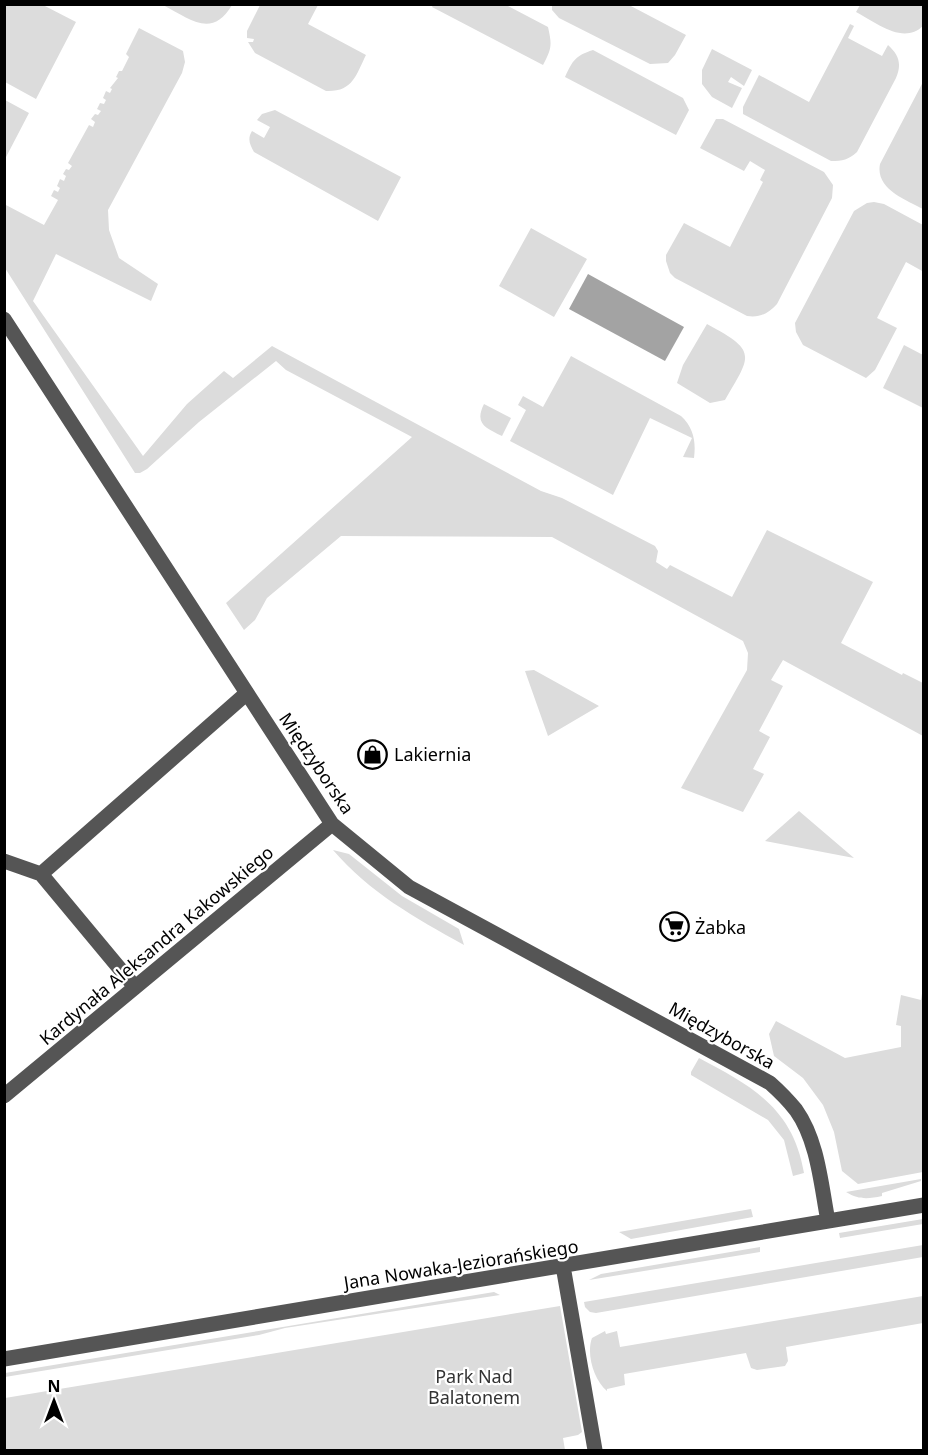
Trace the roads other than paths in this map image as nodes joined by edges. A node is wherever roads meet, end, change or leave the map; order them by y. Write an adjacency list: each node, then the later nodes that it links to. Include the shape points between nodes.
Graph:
1 (4, 319): 2 (street, Międzyborska)
2 (246, 693): 3 (street, Międzyborska); 5 (street)
3 (332, 824): 6 (street, Kardynała Aleksandra Kakowskiego); 9 (street, Międzyborska, via 409,887 770,1083 796,1110 806,1129)
4 (4, 861): 5 (street)
5 (41, 873): 6 (street)
6 (135, 987): 7 (street, Kardynała Aleksandra Kakowskiego)
7 (4, 1096)
8 (924, 1205): 9 (street, Jana Nowaka-Jeziorańskiego)
9 (828, 1221): 10 (street, Jana Nowaka-Jeziorańskiego)
10 (563, 1266): 11 (street, Jana Nowaka-Jeziorańskiego); 12 (street)
11 (4, 1359)
12 (595, 1450)

